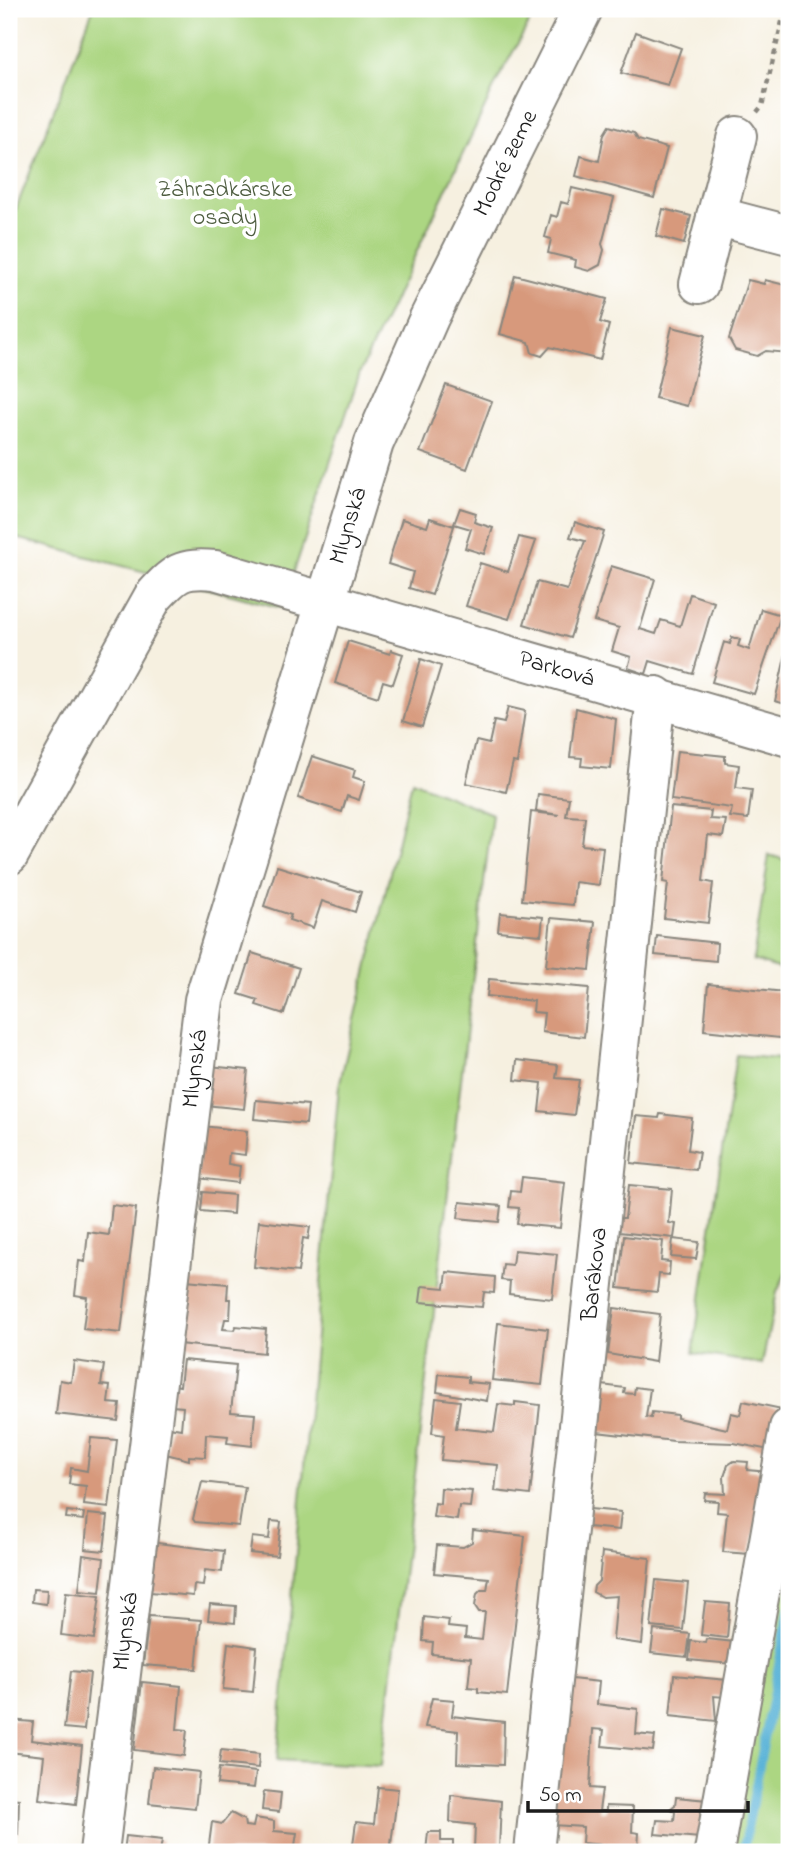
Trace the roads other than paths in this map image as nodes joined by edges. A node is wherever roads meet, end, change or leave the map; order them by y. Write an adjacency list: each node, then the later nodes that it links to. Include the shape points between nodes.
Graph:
1 (583, 9): 6 (street, Modré zeme)
2 (737, 136): 3 (street)
3 (716, 216): 4 (street); 5 (street)
4 (789, 235)
5 (699, 284)
6 (429, 318): 7 (street, Mlynská, via 374,443)
7 (323, 603): 8 (street, Parková); 10 (street, Parková, via 215,570 192,568 174,574 153,597); 12 (street, Mlynská, via 204,1000)
8 (656, 696): 9 (street, Parková); 13 (street, Barákova)
9 (789, 737)
10 (9, 855)
11 (789, 1428): 14 (street)
12 (99, 1852)
13 (534, 1852)
14 (714, 1852)

